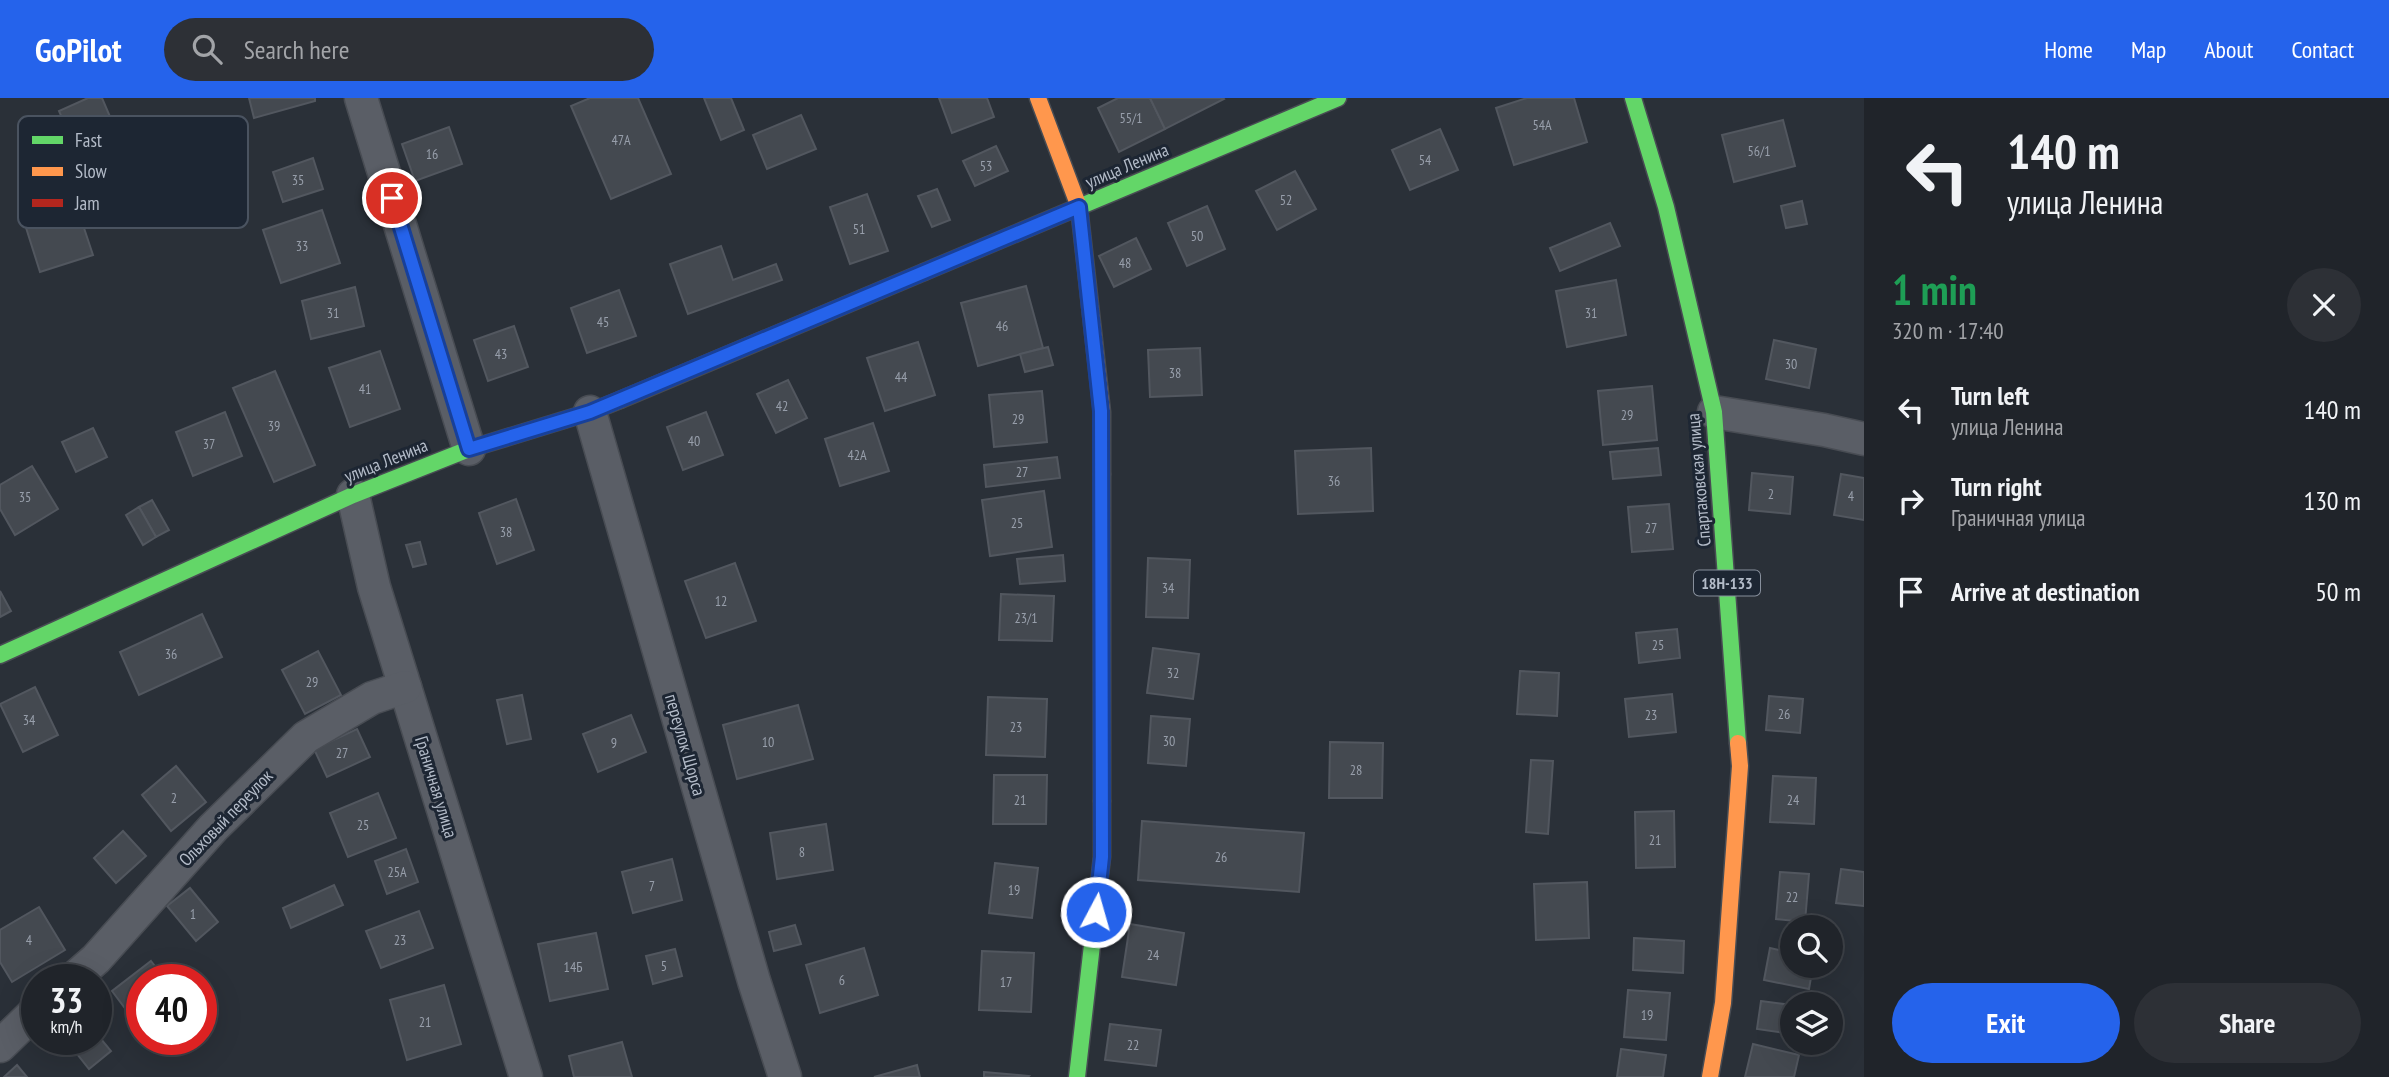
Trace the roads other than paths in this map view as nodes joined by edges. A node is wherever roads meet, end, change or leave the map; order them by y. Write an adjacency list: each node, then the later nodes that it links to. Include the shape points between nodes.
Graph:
1 (361, 98): 9 (street)
2 (1038, 98): 5 (street)
3 (1338, 98): 5 (street, улица Ленина)
4 (1633, 98): 7 (street, Спартаковская улица / 18Н-133, via 1666,207)
5 (1079, 207): 6 (street, улица Ленина); 18 (street, via 1101,411 1102,857)
6 (590, 412): 9 (street, улица Ленина); 17 (street, переулок Щорса)
7 (1714, 412): 8 (street); 19 (street, Спартаковская улица / 18Н-133, via 1740,766 1723,1003)
8 (1864, 439)
9 (469, 449): 10 (street, улица Ленина)
10 (353, 495): 11 (street, улица Ленина); 12 (street, Граничная улица, via 374,587)
11 (0, 655)
12 (405, 687): 13 (street, Ольховый переулок, via 372,698 306,737 214,828); 16 (street, Граничная улица)
13 (89, 964)
14 (21, 1026): 15 (street)
15 (0, 1046)
16 (526, 1077)
17 (785, 1077)
18 (1077, 1077)
19 (1710, 1077)

